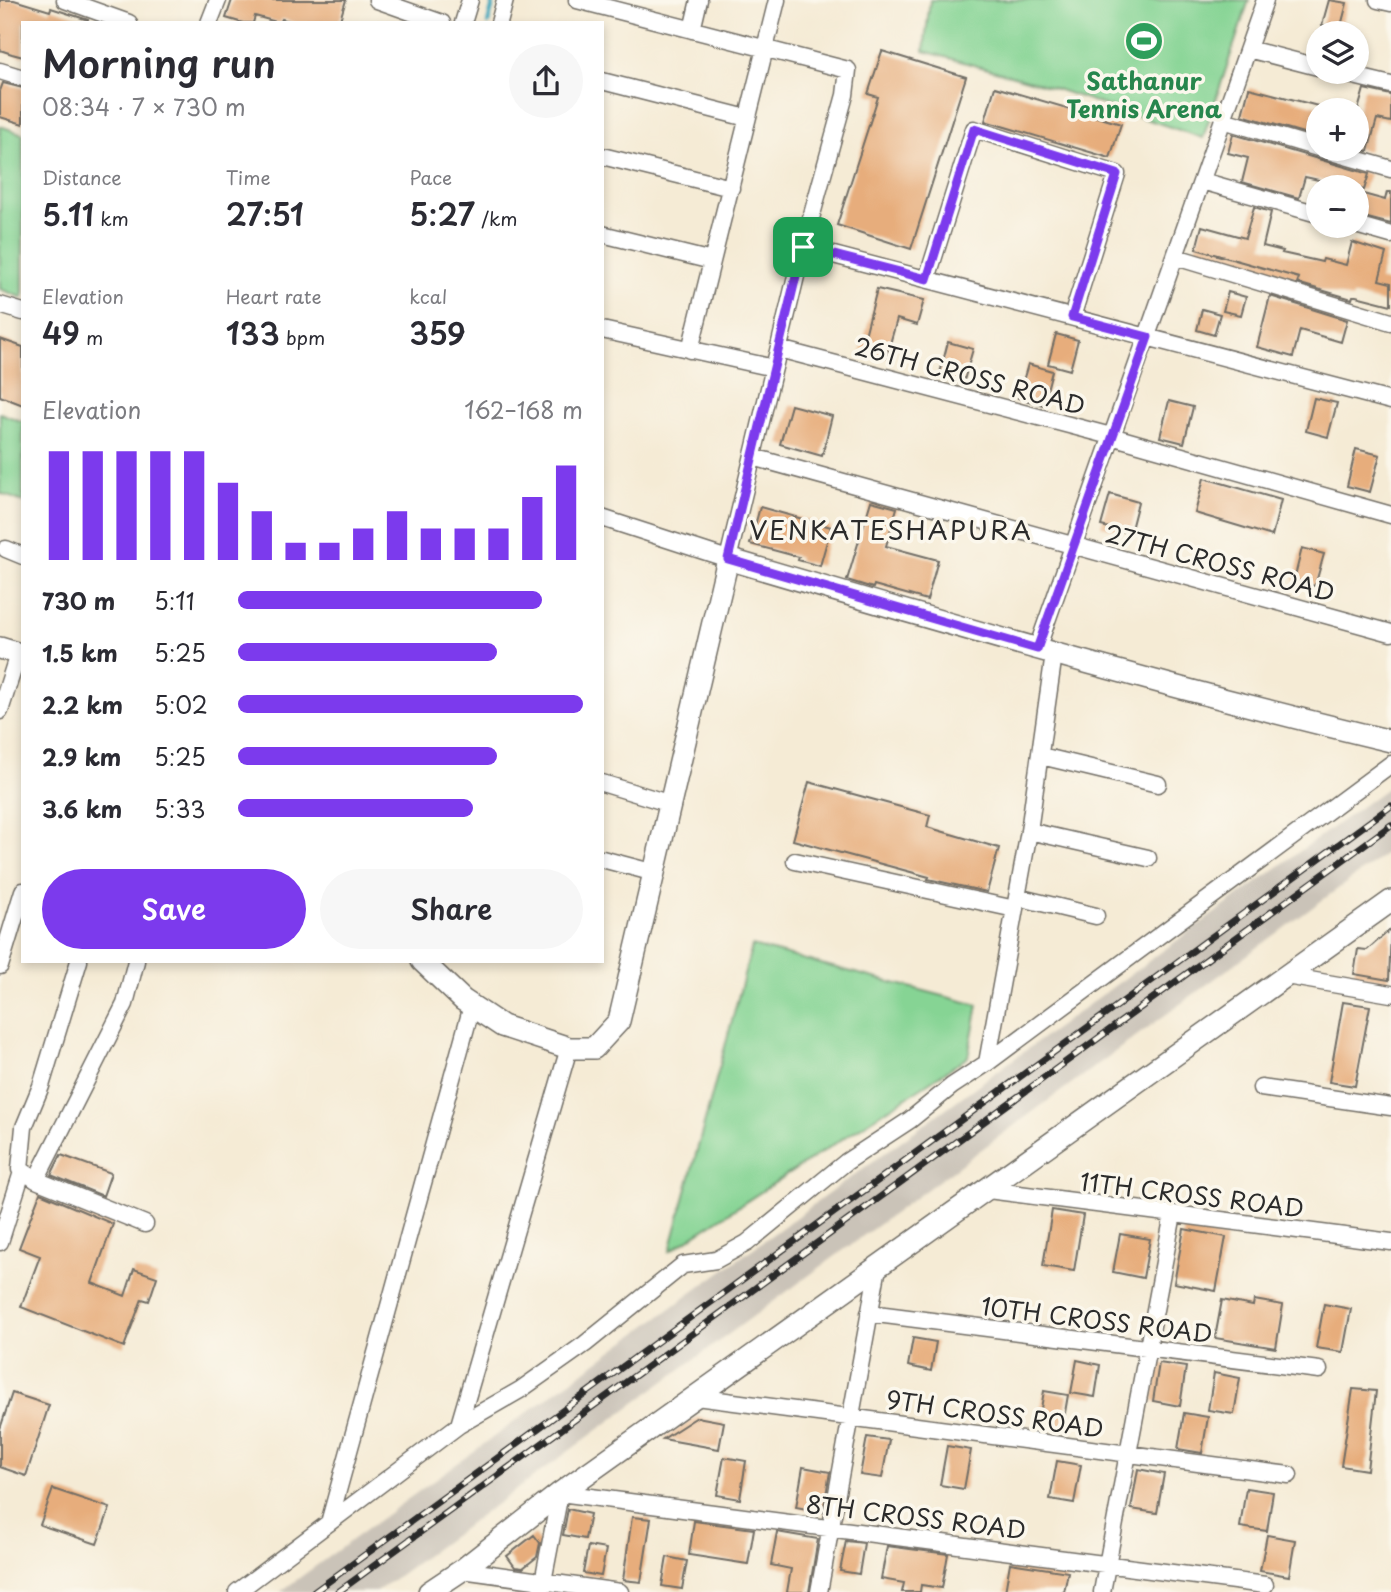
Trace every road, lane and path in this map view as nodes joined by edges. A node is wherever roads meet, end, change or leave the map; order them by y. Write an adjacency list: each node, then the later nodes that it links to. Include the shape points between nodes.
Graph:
1 (65, 0): 13 (street)
2 (218, 0): 14 (street)
3 (377, 0): 15 (street)
4 (470, 0): 16 (street)
5 (505, 0): 17 (street)
6 (577, 0): 12 (street)
7 (699, 0): 18 (street)
8 (777, 0): 19 (street)
9 (1265, 0): 20 (street)
10 (1378, 0): 11 (street)
11 (1391, 3)
12 (616, 5): 18 (street)
13 (123, 21)
14 (210, 21)
15 (436, 21)
16 (464, 21)
17 (500, 21)
18 (692, 30): 19 (street)
19 (765, 48): 27 (street); 39 (street, via 848,70)
20 (1248, 49): 21 (street); 28 (street)
21 (1306, 64)
22 (0, 71): 23 (street)
23 (21, 77)
24 (1369, 80): 26 (street)
25 (604, 82): 27 (street)
26 (1391, 85)
27 (747, 118): 34 (street)
28 (1223, 120): 29 (street); 33 (street)
29 (1306, 144)
30 (604, 156): 34 (street)
31 (1364, 161): 32 (street)
32 (1391, 169)
33 (1202, 181): 35 (street); 40 (street)
34 (731, 188): 41 (street)
35 (1306, 211)
36 (1369, 229): 38 (street)
37 (604, 234): 41 (street)
38 (1391, 235)
39 (803, 247): 42 (street); 50 (street)
40 (1176, 257): 46 (street); 48 (street)
41 (712, 261): 49 (street)
42 (927, 279): 45 (street); 45 (street, via 974,129 1117,174)
43 (0, 305): 44 (street)
44 (21, 311)
45 (1072, 317): 48 (street)
46 (1391, 322)
47 (604, 330): 49 (street)
48 (1148, 337): 52 (street); 53 (street)
49 (690, 349): 51 (street)
50 (779, 349): 51 (street); 53 (street, 26TH CROSS ROAD)
51 (774, 368): 54 (street)
52 (1391, 401)
53 (1111, 436): 55 (street, 26TH CROSS ROAD); 57 (street)
54 (753, 457): 57 (street, 27TH CROSS ROAD); 60 (street)
55 (1391, 515)
56 (604, 519): 60 (street)
57 (1073, 546): 61 (street, 27TH CROSS ROAD); 62 (street)
58 (6, 549): 59 (street)
59 (21, 555)
60 (728, 559): 62 (street); 70 (street)
61 (1391, 633)
62 (1045, 652): 65 (street); 66 (street)
63 (14, 653): 64 (street)
64 (0, 711)
65 (1390, 738)
66 (1041, 756): 69 (street); 71 (street)
67 (1391, 764): 88 (street)
68 (604, 784): 70 (street)
69 (1158, 784)
70 (671, 804): 75 (street)
71 (1028, 831): 72 (street); 78 (street)
72 (1148, 858)
73 (604, 860): 75 (street)
74 (795, 861): 78 (street)
75 (655, 873): 87 (street, via 620,1021 594,1048)
76 (21, 898): 83 (street)
77 (1391, 901): 84 (street)
78 (1016, 903): 79 (street); 88 (street)
79 (1096, 916)
80 (78, 963): 91 (street, via 24,1127 20,1169)
81 (135, 963): 91 (street, via 125,1004)
82 (424, 963): 86 (street)
83 (0, 966)
84 (1286, 976): 85 (street); 92 (street)
85 (1391, 994)
86 (472, 1006): 87 (street, via 502,1026); 107 (street)
87 (569, 1048): 103 (street)
88 (987, 1063): 103 (street, via 846,1162 747,1244 716,1260 684,1265 585,1344 520,1390)
89 (1261, 1088): 90 (street)
90 (1391, 1107)
91 (29, 1176): 94 (street); 95 (street)
92 (988, 1190): 93 (street, 11TH CROSS ROAD); 97 (street)
93 (1173, 1214): 96 (street, 11TH CROSS ROAD); 99 (street)
94 (145, 1224)
95 (0, 1242)
96 (1391, 1242)
97 (878, 1267): 98 (street); 101 (street)
98 (869, 1313): 99 (street, 10TH CROSS ROAD); 102 (street)
99 (1148, 1348): 100 (street, 10TH CROSS ROAD); 104 (street)
100 (1319, 1370)
101 (696, 1397): 102 (street, 9TH CROSS ROAD); 106 (street)
102 (851, 1417): 104 (street, 9TH CROSS ROAD); 108 (street)
103 (459, 1425): 107 (street)
104 (1128, 1454): 105 (street, 9TH CROSS ROAD); 109 (street)
105 (1289, 1475)
106 (560, 1493): 108 (street, 8TH CROSS ROAD); 110 (street); 112 (street)
107 (329, 1523): 113 (street)
108 (831, 1528): 109 (street, 8TH CROSS ROAD); 116 (street)
109 (1107, 1564): 111 (street, 8TH CROSS ROAD); 117 (street)
110 (462, 1570): 112 (street); 114 (street)
111 (1265, 1585)
112 (542, 1587): 115 (street)
113 (237, 1592)
114 (429, 1592)
115 (620, 1592)
116 (819, 1592)
117 (1102, 1592)

